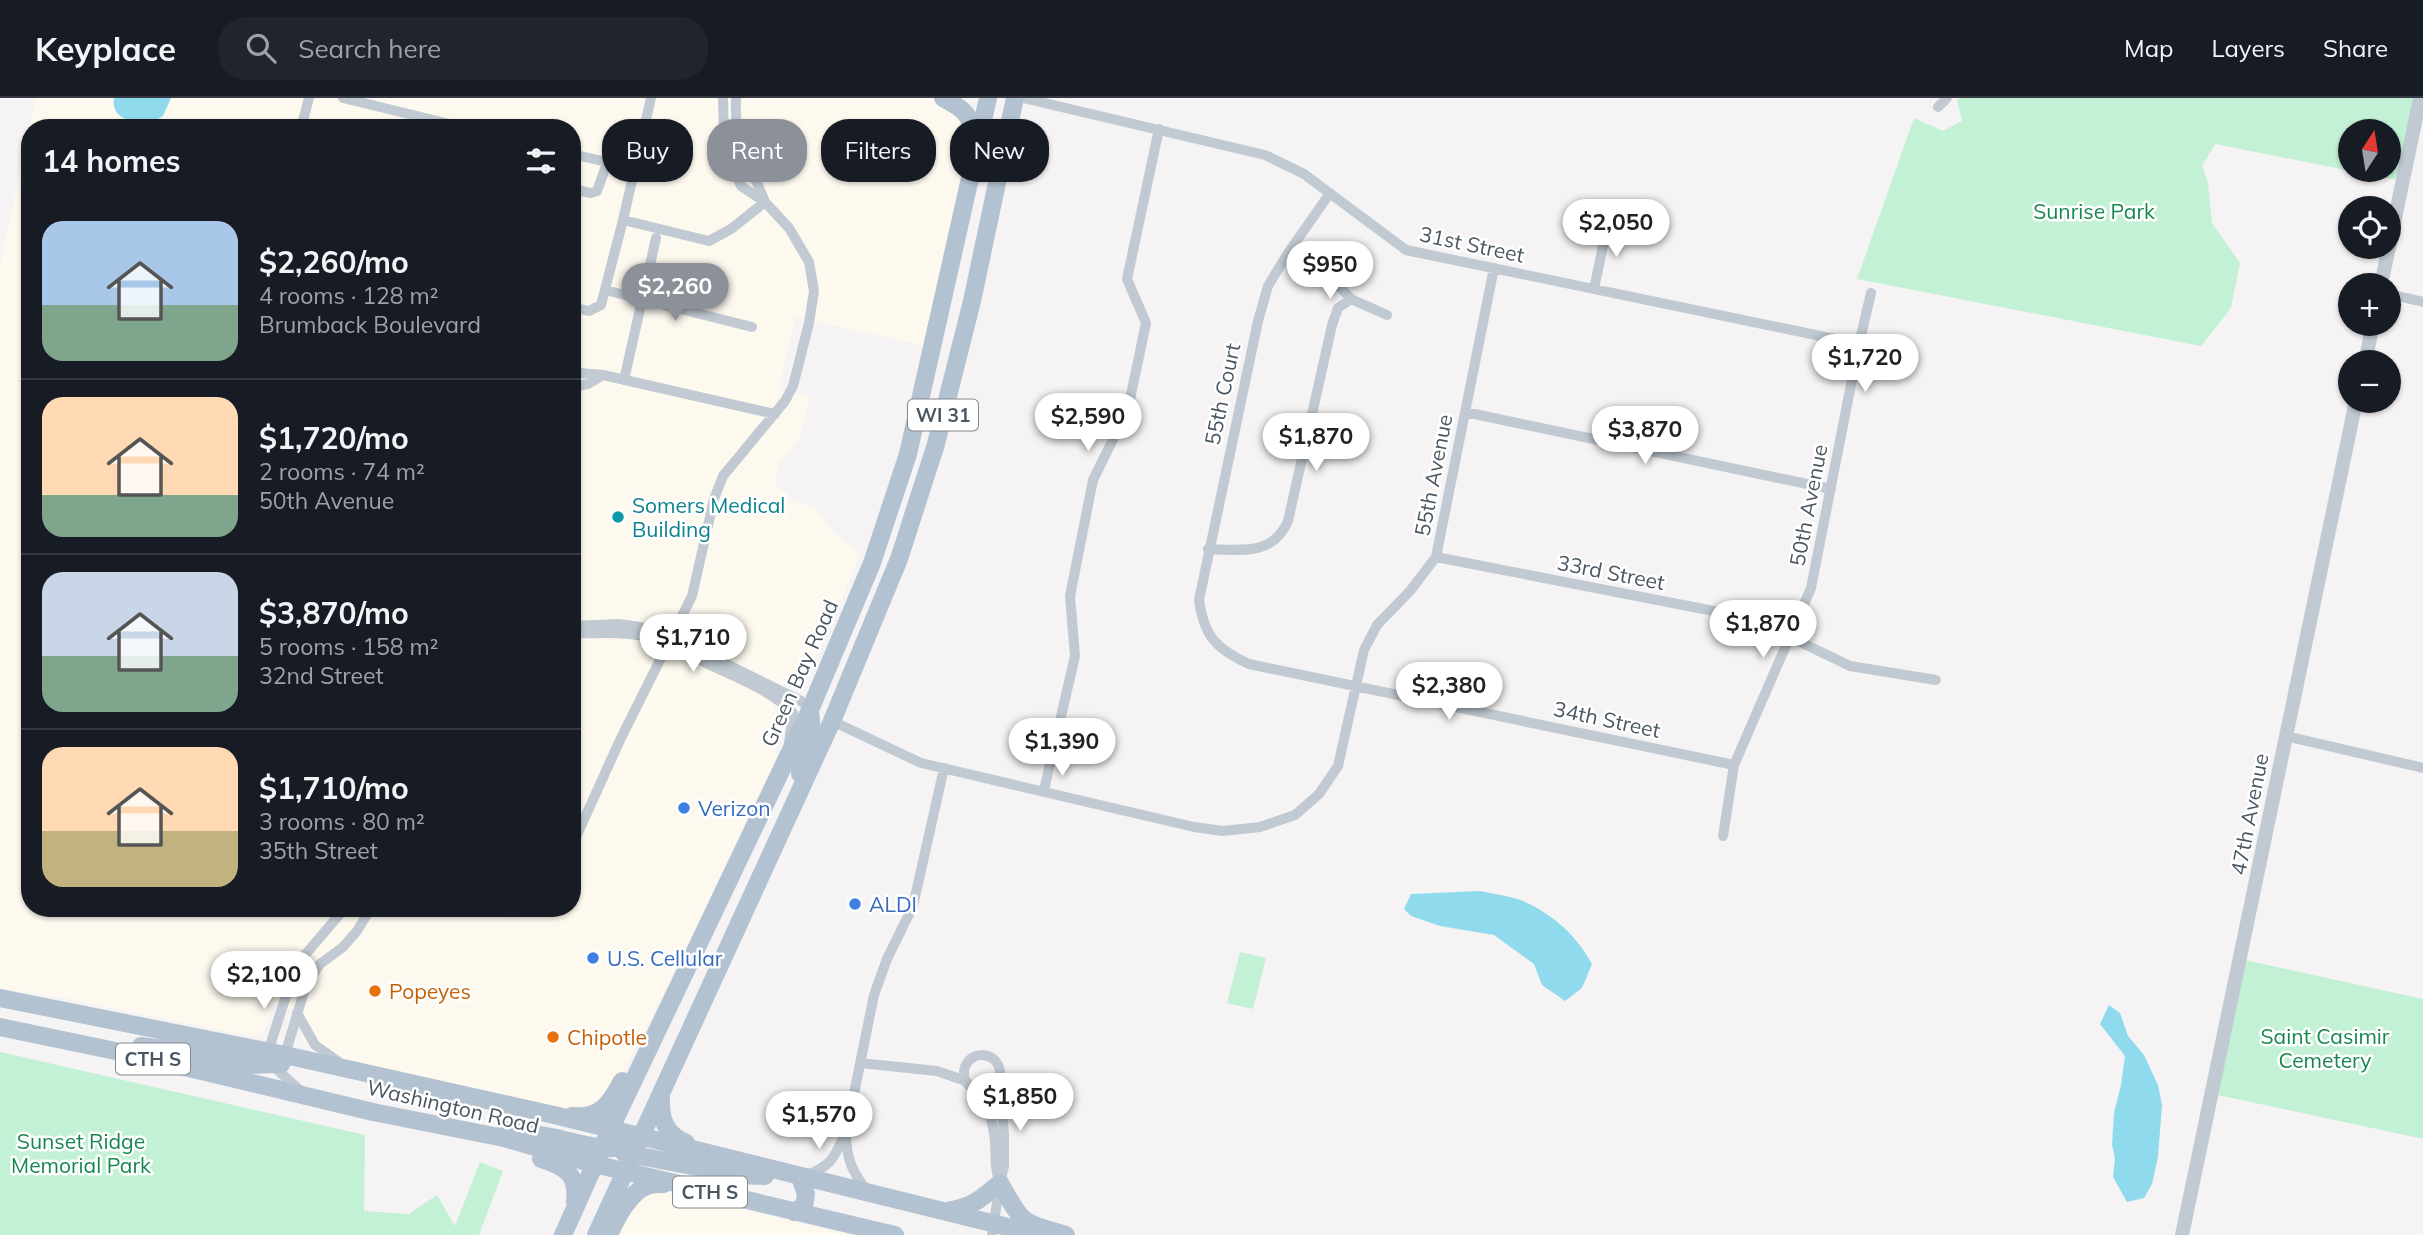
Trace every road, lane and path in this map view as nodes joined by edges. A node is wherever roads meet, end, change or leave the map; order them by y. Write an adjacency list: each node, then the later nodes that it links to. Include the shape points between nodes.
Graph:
1 (309, 98): 13 (street)
2 (343, 98): 14 (street)
3 (651, 98): 15 (street)
4 (723, 98): 27 (street, via 723,139 733,170 741,186)
5 (736, 98): 27 (street, via 737,133 744,159)
6 (943, 98): 16 (main road)
7 (988, 98): 17 (main road, Green Bay Road / WI 31)
8 (1015, 98): 63 (main road, WI 31, via 936,443 900,559)
9 (1023, 98): 18 (street, 31st Street)
10 (1947, 98): 12 (street)
11 (2420, 98): 26 (street)
12 (1938, 107)
13 (304, 119)
14 (429, 119)
15 (646, 119)
16 (970, 119)
17 (983, 119)
18 (1160, 129): 25 (street, 31st Street, via 1265,155); 70 (street, via 1127,279 1146,323 1128,409 1093,480 1070,596 1075,656)
19 (581, 156): 20 (street)
20 (602, 161)
21 (602, 177): 24 (street, via 597,191)
22 (631, 182): 28 (street)
23 (969, 182): 59 (main road, Green Bay Road / WI 31, via 908,454 872,563)
24 (581, 191)
25 (1330, 193): 31 (street, 55th Court); 32 (street, 31st Street, via 1406,250)
26 (2400, 196)
27 (765, 202): 28 (street, via 709,241); 50 (street, via 789,228 809,262 814,291 793,386)
28 (623, 220): 34 (street)
29 (1608, 222): 33 (street)
30 (656, 238): 37 (street)
31 (1288, 253): 38 (street, via 1334,281); 52 (street, 55th Court, via 1268,286 1258,321)
32 (1494, 268): 33 (street, 31st Street); 48 (street, 55th Avenue)
33 (1594, 289): 43 (street, 31st Street)
34 (605, 290): 37 (street); 40 (street, via 601,305)
35 (1871, 293): 43 (street, 50th Avenue)
36 (2401, 297): 39 (street)
37 (642, 299): 42 (street); 46 (street)
38 (1351, 299): 41 (street); 52 (street, via 1338,309 1332,325 1283,532 1263,548)
39 (2423, 302)
40 (581, 309)
41 (1387, 316)
42 (752, 327)
43 (1859, 344): 51 (street, 50th Avenue)
44 (581, 373): 45 (street)
45 (603, 375): 46 (street); 47 (street)
46 (624, 380): 50 (street)
47 (581, 385)
48 (1465, 412): 51 (street); 53 (street, 55th Avenue)
49 (2353, 413): 64 (street, 47th Avenue)
50 (775, 414): 58 (street, via 723,476 692,596)
51 (1831, 488): 57 (street, 50th Avenue, via 1811,588)
52 (1208, 549): 54 (street, 55th Court, via 1199,600)
53 (1436, 557): 57 (street, 33rd Street, via 1724,613); 61 (street, 55th Avenue, via 1377,625 1364,650)
54 (1202, 620): 61 (street, 34th Street, via 1210,637 1228,655 1249,664)
55 (581, 626): 58 (street, via 640,626)
56 (581, 634): 58 (street)
57 (1790, 637): 60 (street, 33rd Street, via 1850,666); 66 (street, 50th Avenue)
58 (670, 640): 62 (street, via 802,701); 65 (street, via 767,693 793,713); 71 (street)
59 (832, 660): 62 (main road, Green Bay Road / WI 31); 63 (main road, via 823,710)
60 (1936, 680)
61 (1356, 687): 66 (street, 34th Street); 70 (street, 55th Avenue, via 1338,766 1319,794 1295,815 1260,827 1223,831 1194,827)
62 (810, 710): 65 (main road, Green Bay Road / WI 31); 69 (main road, via 812,727 801,765)
63 (832, 721): 67 (street, via 921,763); 69 (main road, WI 31)
64 (2286, 736): 68 (street); 112 (street, 47th Avenue)
65 (789, 751): 75 (main road, Green Bay Road / WI 31)
66 (1734, 765): 72 (street, 50th Avenue)
67 (944, 768): 70 (street); 82 (street, via 913,906 878,980)
68 (2423, 768)
69 (802, 786): 87 (main road, WI 31)
70 (1044, 790)
71 (581, 826)
72 (1723, 836)
73 (337, 917): 80 (street, via 304,956 291,980)
74 (367, 917): 77 (street, via 349,940 320,964 306,985)
75 (680, 983): 89 (main road, via 653,1015 608,1103 591,1116); 91 (main road, Green Bay Road / WI 31)
76 (0, 998): 80 (main road)
77 (297, 1013): 80 (street); 83 (street, via 315,1045)
78 (0, 1027): 79 (main road, Washington Road / CTH S)
79 (71, 1042): 80 (main road, via 113,1042 246,1065); 88 (main road, Washington Road / CTH S)
80 (275, 1058): 83 (main road, Washington Road / CTH S); 88 (street)
81 (968, 1062): 84 (street); 85 (street, via 988,1056 997,1063); 86 (street, via 964,1071)
82 (860, 1063): 84 (street); 92 (street)
83 (352, 1071): 89 (main road, Washington Road / CTH S)
84 (937, 1071): 86 (street)
85 (999, 1079): 86 (street, via 988,1090); 99 (street, via 1005,1147)
86 (970, 1085): 99 (street, via 984,1102 992,1124)
87 (662, 1092): 93 (main road, WI 31); 96 (main road, via 663,1122 672,1135)
88 (305, 1095): 90 (main road, Washington Road / CTH S)
89 (554, 1115): 91 (main road, Washington Road / CTH S)
90 (390, 1116): 95 (main road, via 529,1133); 102 (main road, via 419,1131 560,1167 575,1185)
91 (610, 1130): 93 (main road, Washington Road / CTH S); 95 (main road, Green Bay Road / WI 31)
92 (846, 1133): 98 (street, via 827,1166); 101 (street, via 846,1154 855,1177)
93 (641, 1137): 94 (main road, WI 31); 95 (main road); 96 (main road, Washington Road / CTH S)
94 (634, 1154): 95 (main road); 97 (main road, WI 31); 98 (main road, via 739,1175)
95 (598, 1156): 97 (main road, CTH S); 102 (main road, Green Bay Road / WI 31)
96 (762, 1168): 98 (main road, Washington Road / CTH S)
97 (626, 1172): 100 (main road, CTH S); 107 (main road, WI 31)
98 (800, 1177): 101 (main road, Washington Road / CTH S); 104 (main road, via 806,1194 804,1206)
99 (1000, 1183): 103 (main road, via 976,1202); 105 (street); 111 (main road, via 1024,1221)
100 (678, 1185): 104 (main road, CTH S); 108 (main road, via 653,1184 640,1190)
101 (873, 1195): 103 (main road, Washington Road / CTH S)
102 (574, 1209): 106 (main road, Green Bay Road / WI 31)
103 (945, 1211): 105 (main road, Washington Road / CTH S)
104 (794, 1212): 109 (main road, CTH S)
105 (994, 1229): 110 (main road, Washington Road / CTH S)
106 (563, 1235)
107 (596, 1235)
108 (609, 1235)
109 (895, 1235)
110 (1040, 1235)
111 (1066, 1235)
112 (2182, 1235)

